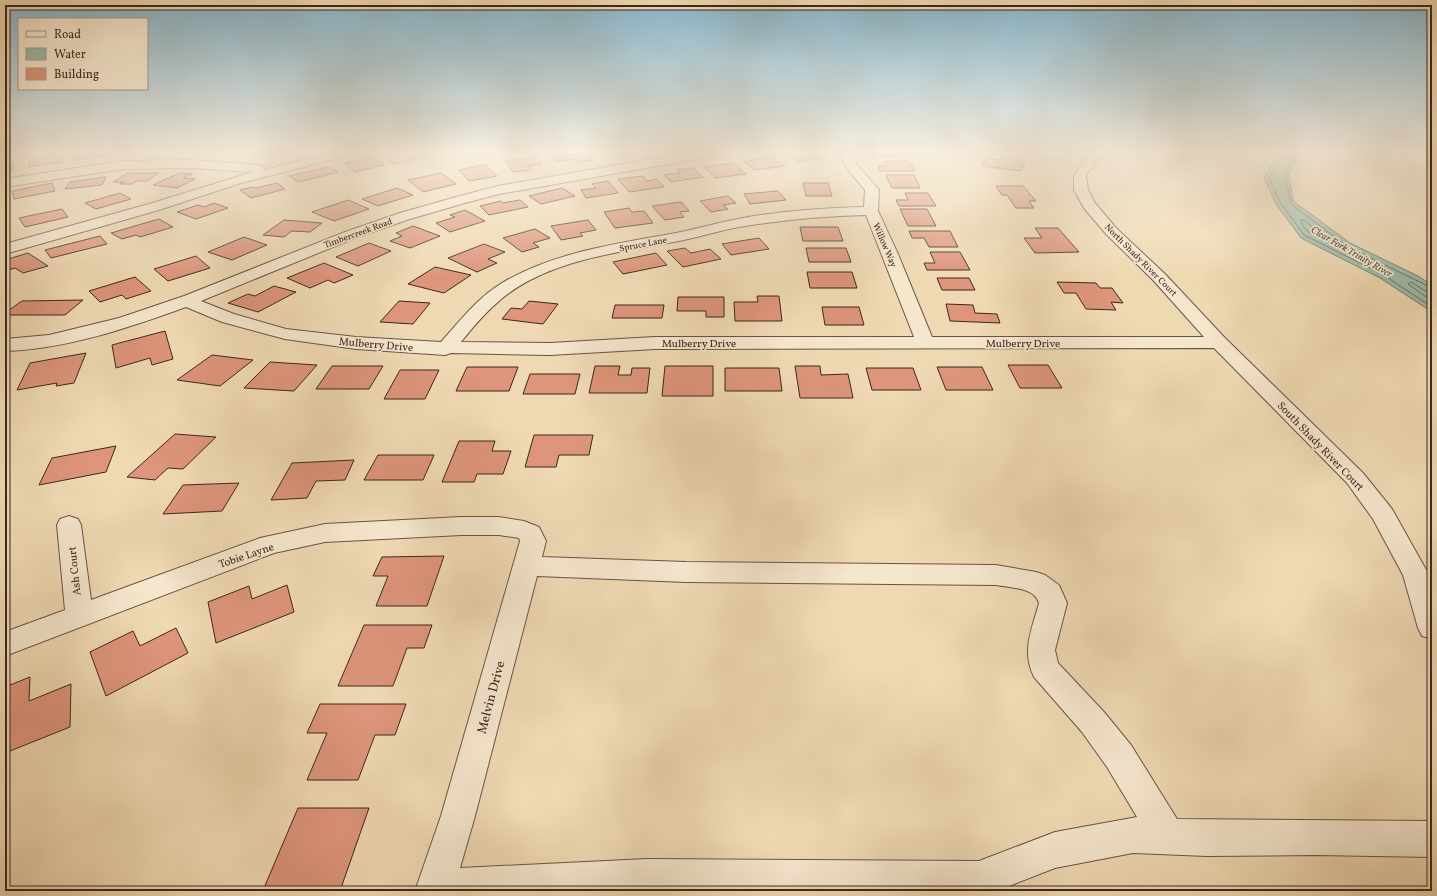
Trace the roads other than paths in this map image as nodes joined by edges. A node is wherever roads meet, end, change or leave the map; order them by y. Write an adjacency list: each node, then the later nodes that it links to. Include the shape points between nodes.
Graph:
1 (200, 193): 6 (street)
2 (487, 193): 7 (street, Timbercreek Road, via 350,235)
3 (872, 193): 5 (street, Willow Way)
4 (1083, 193): 8 (street, North Shady River Court, via 1089,205 1111,231 1164,282)
5 (871, 211): 9 (street, Willow Way); 11 (street, Spruce Lane, via 813,213 740,223 560,262 507,286 492,297)
6 (5, 249)
7 (186, 301): 10 (street, Timbercreek Road, via 125,323 69,337); 11 (street, Mulberry Drive, via 228,318 285,334 356,343)
8 (1220, 342): 9 (street, Mulberry Drive); 16 (street, South Shady River Court, via 1355,478 1383,515 1416,575)
9 (925, 343): 11 (street, Mulberry Drive, via 655,343 550,349)
10 (5, 345)
11 (445, 348)
12 (69, 526): 15 (street, Ash Court)
13 (499, 526): 14 (street, Melvin Drive, via 530,533 533,541); 15 (street, Tobie Layne, via 325,533 269,545)
14 (526, 566): 18 (street, via 686,572 996,575 1036,582 1048,592 1053,603 1041,650 1044,668 1093,722 1119,756); 20 (street, Melvin Drive, via 458,816)
15 (79, 616): 17 (street, Tobie Layne)
16 (1432, 628)
17 (5, 644)
18 (1168, 837): 19 (street); 20 (street, via 1133,835 1055,850 979,879 647,877)
19 (1432, 839)
20 (434, 889)

